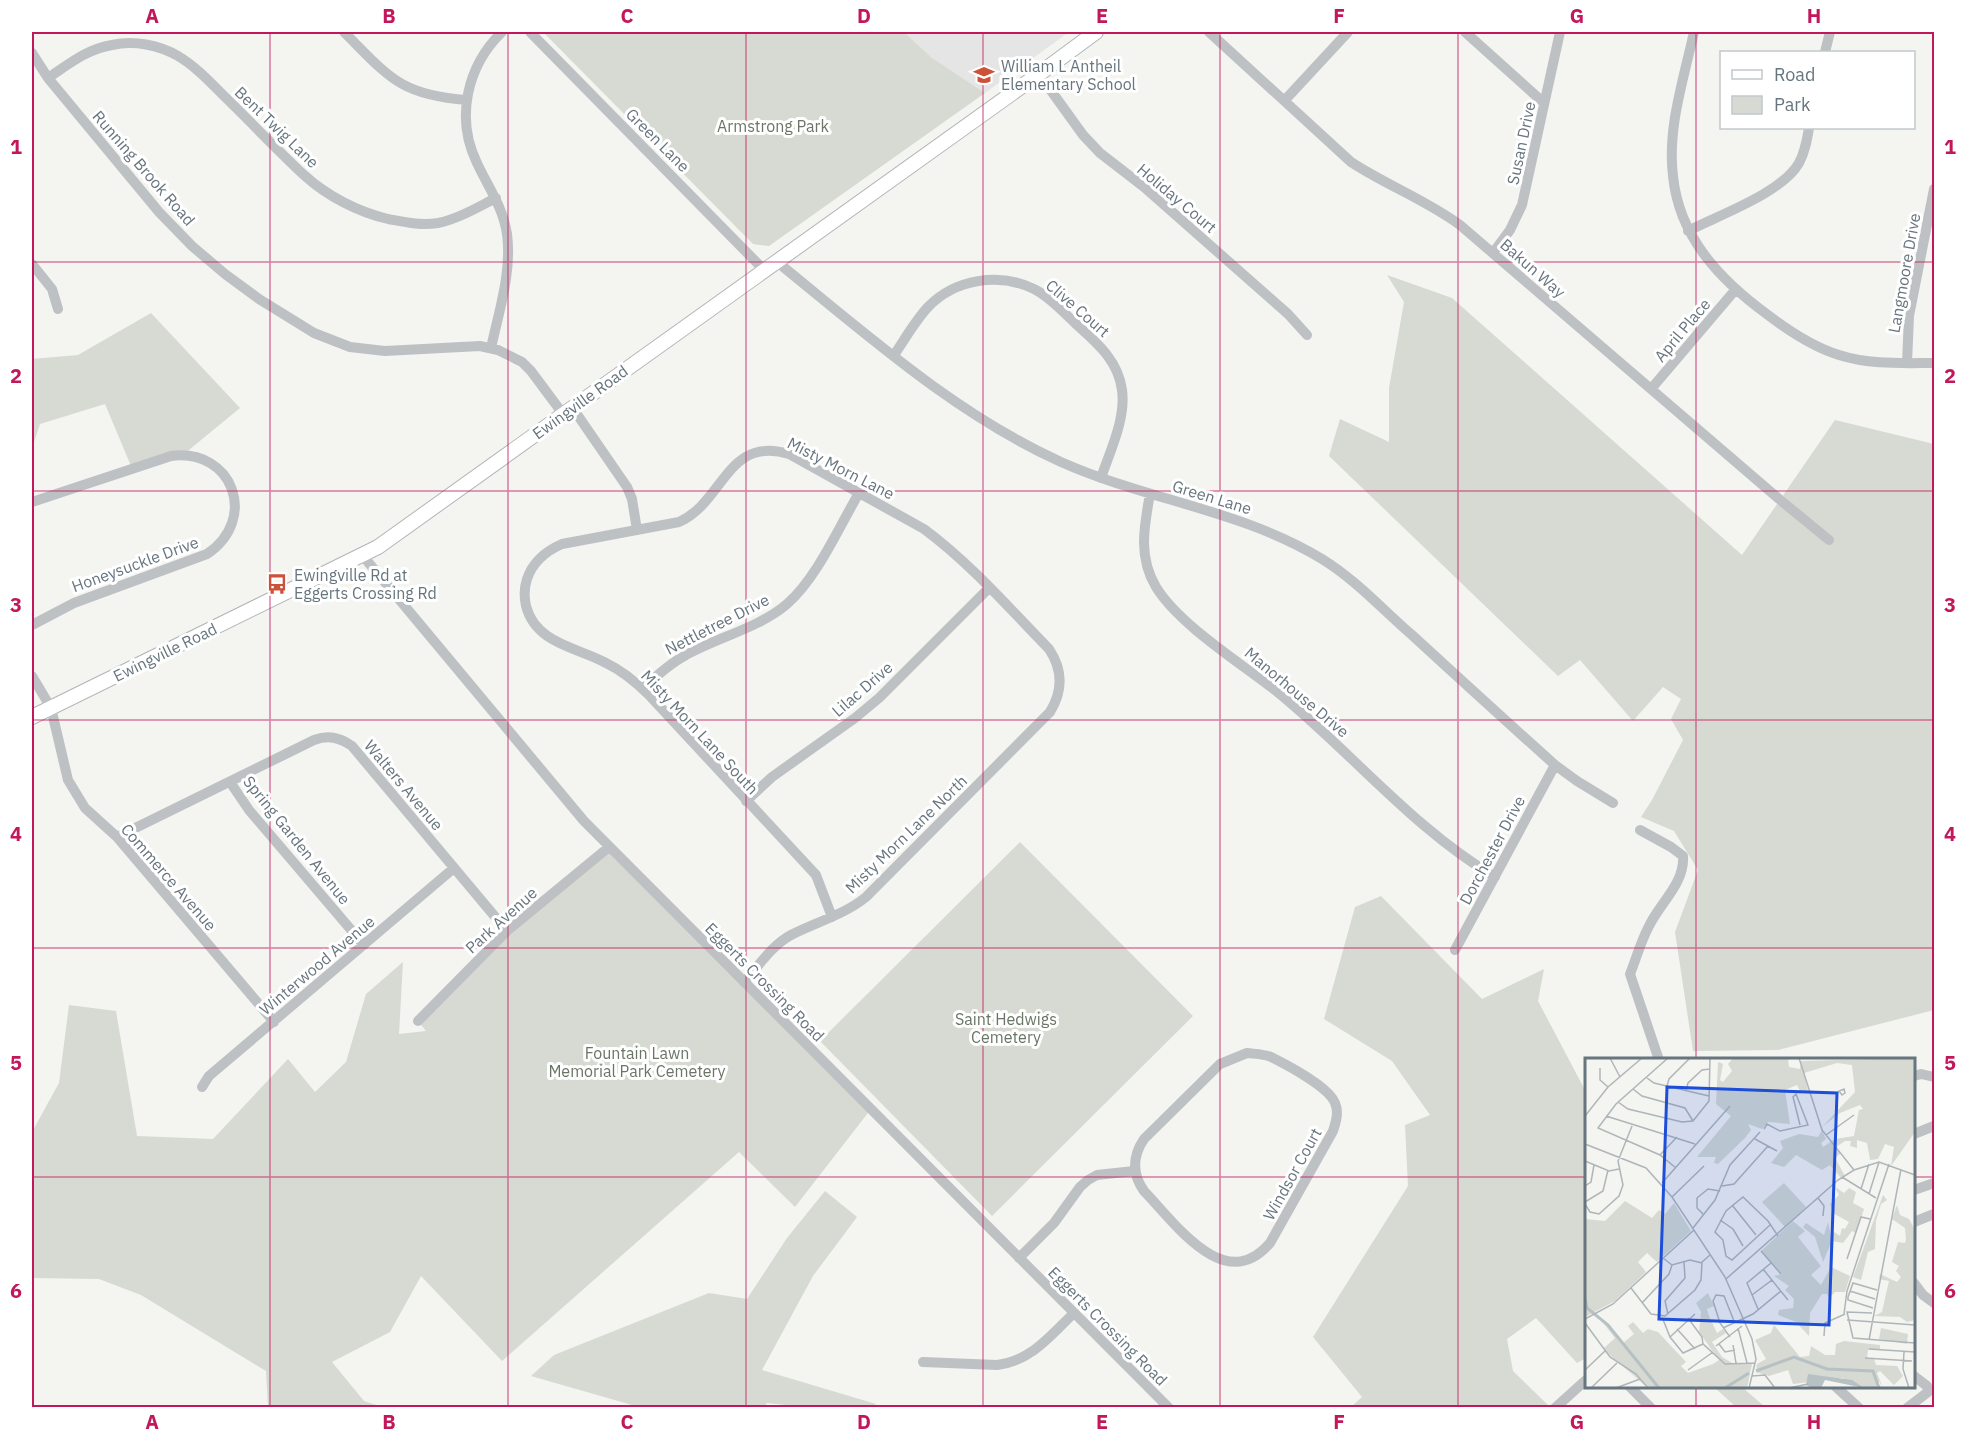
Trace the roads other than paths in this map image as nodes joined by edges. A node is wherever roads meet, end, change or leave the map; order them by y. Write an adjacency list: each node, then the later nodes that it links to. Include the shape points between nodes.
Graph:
1 (344, 32): 15 (street, via 400,84 430,96)
2 (502, 32): 15 (street, via 477,65)
3 (530, 32): 25 (street, Green Lane)
4 (1096, 32): 13 (main road, Ewingville Road)
5 (1209, 32): 16 (street, Bakun Way)
6 (1348, 32): 16 (street)
7 (1465, 32): 17 (street)
8 (1560, 32): 17 (street, Susan Drive)
9 (1694, 32): 21 (street, via 1671,160 1676,195)
10 (1830, 32): 11 (street)
11 (1825, 51)
12 (32, 53): 14 (street, Running Brook Road)
13 (1039, 74): 23 (main road, Ewingville Road); 28 (street, Holiday Court, via 1100,153 1144,187)
14 (48, 78): 20 (street, Bent Twig Lane, via 97,48 129,43 160,48 176,54 201,73 305,176 358,209 402,222 436,223); 29 (street, Running Brook Road, via 169,223 225,274 286,317 330,341 367,350)
15 (467, 100): 20 (street, via 470,147)
16 (1285, 100): 22 (street, Bakun Way, via 1351,162 1443,212)
17 (1544, 104): 22 (street, Susan Drive, via 1522,206)
18 (1809, 129): 21 (street, via 1799,164 1782,183)
19 (1935, 189): 31 (street, Langmoore Drive, via 1909,316)
20 (496, 198): 29 (street, via 507,232 508,267)
21 (1688, 231): 26 (street, via 1707,260)
22 (1493, 253): 33 (street, Bakun Way)
23 (776, 261): 25 (main road, Ewingville Road); 30 (street, Green Lane)
24 (32, 264): 27 (street, via 52,288)
25 (764, 270): 34 (main road, Ewingville Road)
26 (1736, 289): 31 (street, via 1779,323 1821,348 1859,360); 33 (street, April Place)
27 (58, 309)
28 (1307, 335)
29 (491, 348): 34 (street, Running Brook Road, via 522,362)
30 (894, 356): 35 (street, Green Lane, via 997,428); 35 (street, Clive Court, via 921,316 951,290 979,280 1007,280 1048,297 1101,347 1120,378 1121,417)
31 (1907, 363): 32 (street)
32 (1935, 363)
33 (1652, 389): 40 (street, Bakun Way)
34 (568, 410): 39 (street, Running Brook Road, via 627,487); 41 (main road, Ewingville Road)
35 (1101, 478): 37 (street, Green Lane)
36 (859, 493): 39 (street, Misty Morn Lane, via 789,454 769,450 737,462 688,518); 43 (street, Misty Morn Lane, via 924,529); 47 (street, Nettletree Drive, via 809,580 786,605 687,654)
37 (1150, 494): 50 (street, Green Lane, via 1252,525 1323,560 1369,594); 58 (street, Manorhouse Drive, via 1143,543 1150,574 1163,596 1200,633 1310,719 1446,845)
38 (32, 502): 44 (street, Honeysuckle Drive, via 181,454 203,459 221,471 232,490 235,512 223,541 207,554 74,603)
39 (637, 530): 42 (street, Misty Morn Lane, via 562,544)
40 (1829, 540)
41 (363, 556): 48 (main road, Ewingville Road); 56 (street, Eggerts Crossing Road)
42 (535, 562): 47 (street, Misty Morn Lane South, via 525,593 534,624 551,639 620,670)
43 (989, 588): 46 (street, Misty Morn Lane, via 1049,649); 52 (street, Lilac Drive, via 864,711 772,777)
44 (32, 625)
45 (32, 676): 48 (street)
46 (1060, 679): 59 (street, Misty Morn Lane North, via 1050,712 866,897)
47 (643, 689): 52 (street, Misty Morn Lane South)
48 (51, 708): 49 (main road, Ewingville Road); 55 (street, Commerce Avenue, via 63,764 76,794 96,820)
49 (32, 717)
50 (1555, 765): 53 (street, Green Lane); 58 (street, Dorchester Drive)
51 (230, 782): 55 (street, Walters Avenue); 57 (street, Walters Avenue, via 319,738 345,741); 61 (street, Spring Garden Avenue, via 249,810)
52 (746, 801): 59 (street, Misty Morn Lane South, via 816,875)
53 (1613, 803)
54 (1640, 830): 66 (street, via 1683,856 1684,869 1649,925 1630,974)
55 (117, 837): 65 (street, Commerce Avenue)
56 (609, 847): 60 (street, Park Avenue); 63 (street, Eggerts Crossing Road)
57 (454, 868): 60 (street, Walters Avenue); 61 (street, Winterwood Avenue)
58 (1495, 877): 62 (street, Dorchester Drive)
59 (832, 917): 63 (street, Misty Morn Lane North, via 781,942)
60 (507, 932): 64 (street, Park Avenue)
61 (364, 945): 65 (street, Winterwood Avenue)
62 (1455, 950)
63 (744, 982): 77 (street, Eggerts Crossing Road)
64 (418, 1021)
65 (274, 1022): 69 (street, Winterwood Avenue)
66 (1659, 1058)
67 (1915, 1076): 68 (street)
68 (1935, 1077)
69 (202, 1087)
70 (1935, 1126): 71 (street)
71 (1915, 1134)
72 (1134, 1171): 72 (street, Windsor Court, via 1144,1191 1200,1248 1221,1261 1246,1261 1270,1243 1333,1131 1336,1104 1321,1086 1269,1056 1239,1055 1220,1064 1144,1139 1136,1154); 77 (street, via 1096,1175 1088,1180 1054,1223)
73 (1935, 1183): 74 (street)
74 (1915, 1190)
75 (1935, 1214): 76 (street)
76 (1915, 1222)
77 (1019, 1258): 80 (street, Eggerts Crossing Road)
78 (1915, 1284): 79 (street)
79 (1935, 1303)
80 (1074, 1313): 81 (street, via 1032,1353 1009,1364); 87 (street, Eggerts Crossing Road)
81 (923, 1362)
82 (1915, 1377): 86 (street)
83 (1585, 1382): 88 (street)
84 (1631, 1388): 89 (street)
85 (1836, 1388): 90 (street)
86 (1931, 1389): 91 (street)
87 (1169, 1407)
88 (1555, 1407)
89 (1651, 1407)
90 (1859, 1407)
91 (1907, 1407)

